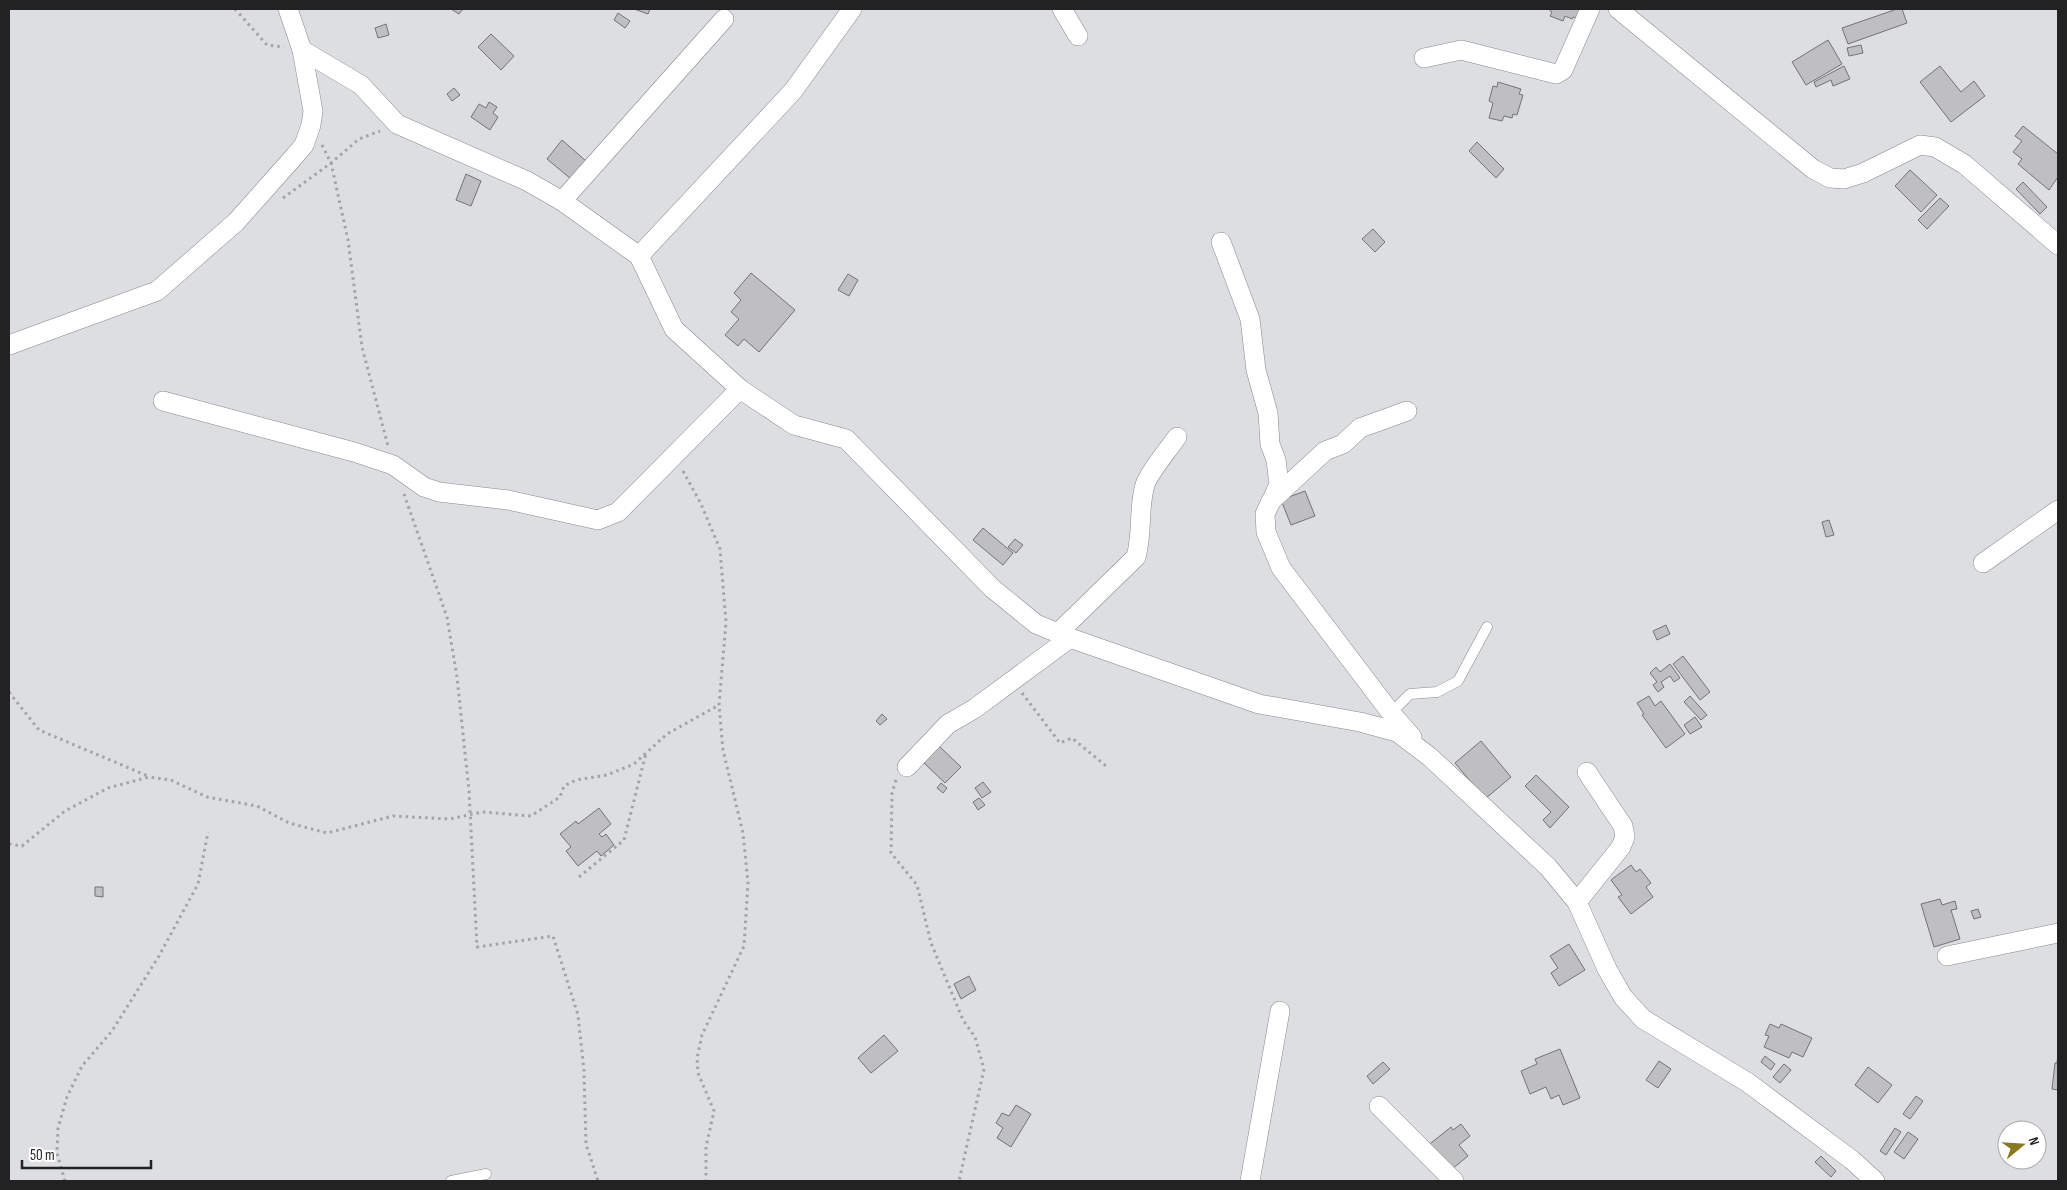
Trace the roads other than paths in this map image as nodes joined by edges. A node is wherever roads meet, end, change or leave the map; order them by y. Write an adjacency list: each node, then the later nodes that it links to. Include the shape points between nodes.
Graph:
1 (288, 9): 8 (street)
2 (852, 9): 13 (street, via 793,91)
3 (1062, 9): 7 (street)
4 (1590, 9): 9 (street, via 1563,70 1556,74 1461,50)
5 (1618, 9): 12 (street, via 1813,169 1830,178 1844,179 1920,145 1935,146 1964,164)
6 (724, 19): 10 (street)
7 (1078, 36)
8 (302, 50): 10 (street, via 361,85 397,124 527,181); 14 (street, via 312,97 312,124 304,145 236,222 157,292)
9 (1424, 58)
10 (562, 201): 13 (street)
11 (1220, 242): 19 (street, via 1250,319 1256,370 1268,413 1270,444 1279,484)
12 (2058, 244)
13 (639, 256): 15 (street, via 674,329)
14 (9, 345)
15 (740, 389): 16 (street, via 618,512 598,520 508,500 439,492 424,487 394,466 354,452); 23 (street, via 794,425 846,439 993,589 1036,624)
16 (163, 401)
17 (1407, 412): 19 (street, via 1360,428 1343,444 1325,451)
18 (1177, 437): 23 (street, via 1145,483 1141,542 1136,557)
19 (1271, 502): 24 (street, via 1265,514 1266,532 1281,568)
20 (2058, 510): 21 (street)
21 (1983, 563)
22 (1487, 627): 24 (lane, via 1458,681 1437,692 1410,694)
23 (1064, 636): 25 (street, via 1259,704 1397,732); 26 (street, via 1013,680 948,724)
24 (1391, 712): 25 (street)
25 (1430, 757): 28 (street, via 1548,867)
26 (907, 767)
27 (1587, 772): 28 (street, via 1623,826 1625,837)
28 (1577, 902): 37 (street, via 1606,969 1623,997 1643,1019 1747,1082 1852,1160)
29 (2058, 933): 30 (street)
30 (1947, 956)
31 (1280, 1011): 35 (street)
32 (1379, 1106): 36 (street)
33 (486, 1174): 34 (lane)
34 (451, 1181)
35 (1250, 1181)
36 (1454, 1181)
37 (1875, 1181)

